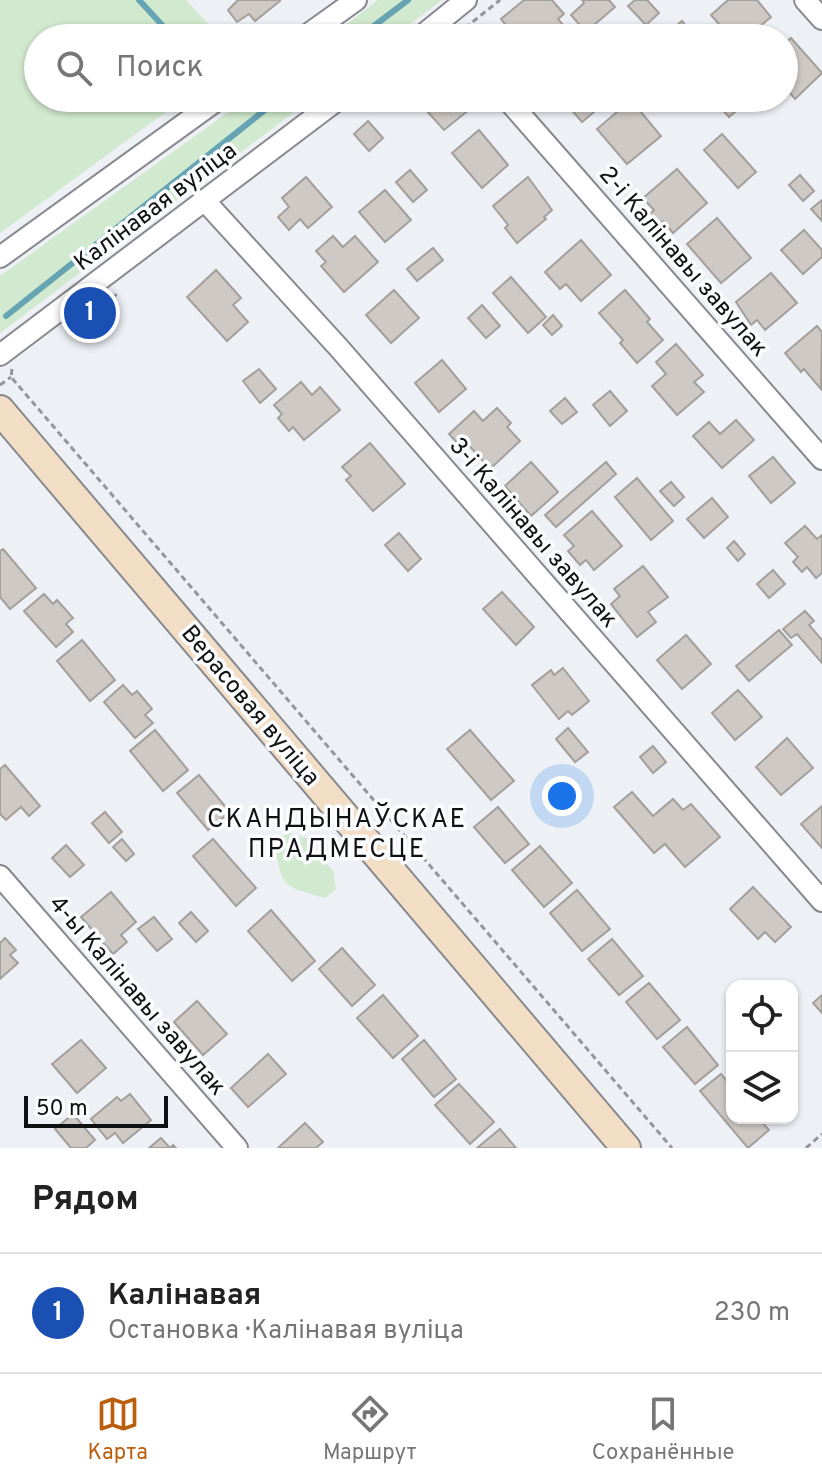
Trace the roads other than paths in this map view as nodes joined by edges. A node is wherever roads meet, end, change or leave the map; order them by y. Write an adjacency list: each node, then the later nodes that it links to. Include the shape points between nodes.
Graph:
1 (356, 0): 5 (street)
2 (466, 0): 6 (street)
3 (805, 0): 4 (street)
4 (822, 19)
5 (323, 24)
6 (450, 24)
7 (201, 112): 11 (street)
8 (321, 112): 10 (street, Калінавая вуліца)
9 (518, 112): 14 (street, 2-і Калінавы завулак)
10 (204, 200): 12 (street, Калінавая вуліца); 16 (street, 3-і Калінавы завулак)
11 (0, 257)
12 (3, 353)
13 (0, 410): 18 (street, Верасовая вуліца)
14 (822, 459)
15 (0, 876): 17 (street, 4-ы Калінавы завулак)
16 (822, 901)
17 (237, 1148)
18 (626, 1148)

